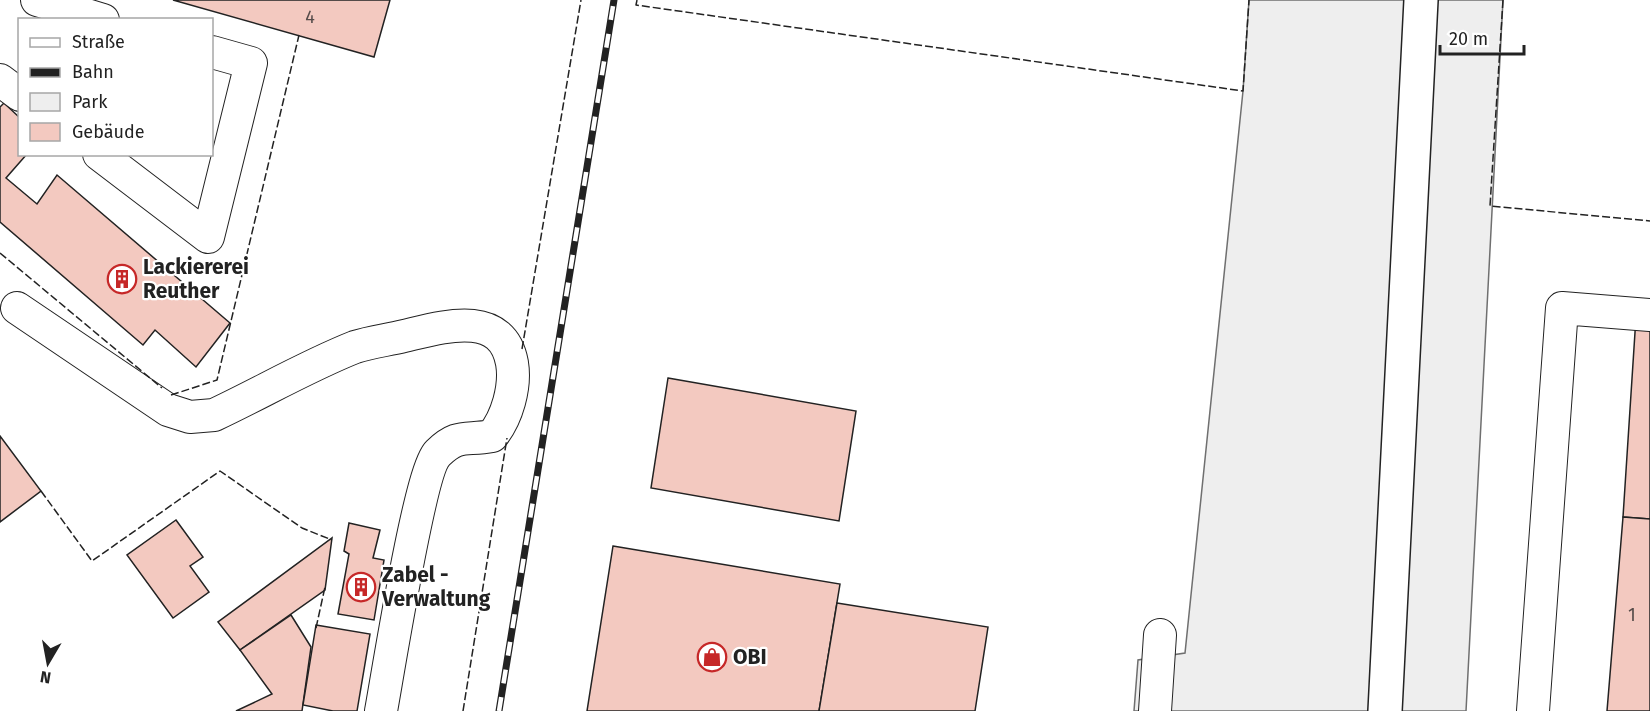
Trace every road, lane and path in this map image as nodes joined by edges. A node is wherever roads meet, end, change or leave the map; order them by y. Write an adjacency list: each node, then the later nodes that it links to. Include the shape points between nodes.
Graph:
1 (37, 0): 3 (street)
2 (1421, 0): 13 (main road)
3 (96, 18)
4 (213, 52): 7 (street, via 251,63 208,237)
5 (0, 80): 6 (street)
6 (18, 93)
7 (102, 156)
8 (17, 308): 11 (street, via 168,410 190,417 214,415 356,347 460,325 496,333 506,345 514,380 506,411 492,436 455,439 435,455 423,492)
9 (1650, 315): 14 (street, via 1562,308)
10 (1160, 635): 12 (street)
11 (381, 711)
12 (1155, 711)
13 (1385, 711)
14 (1533, 711)

